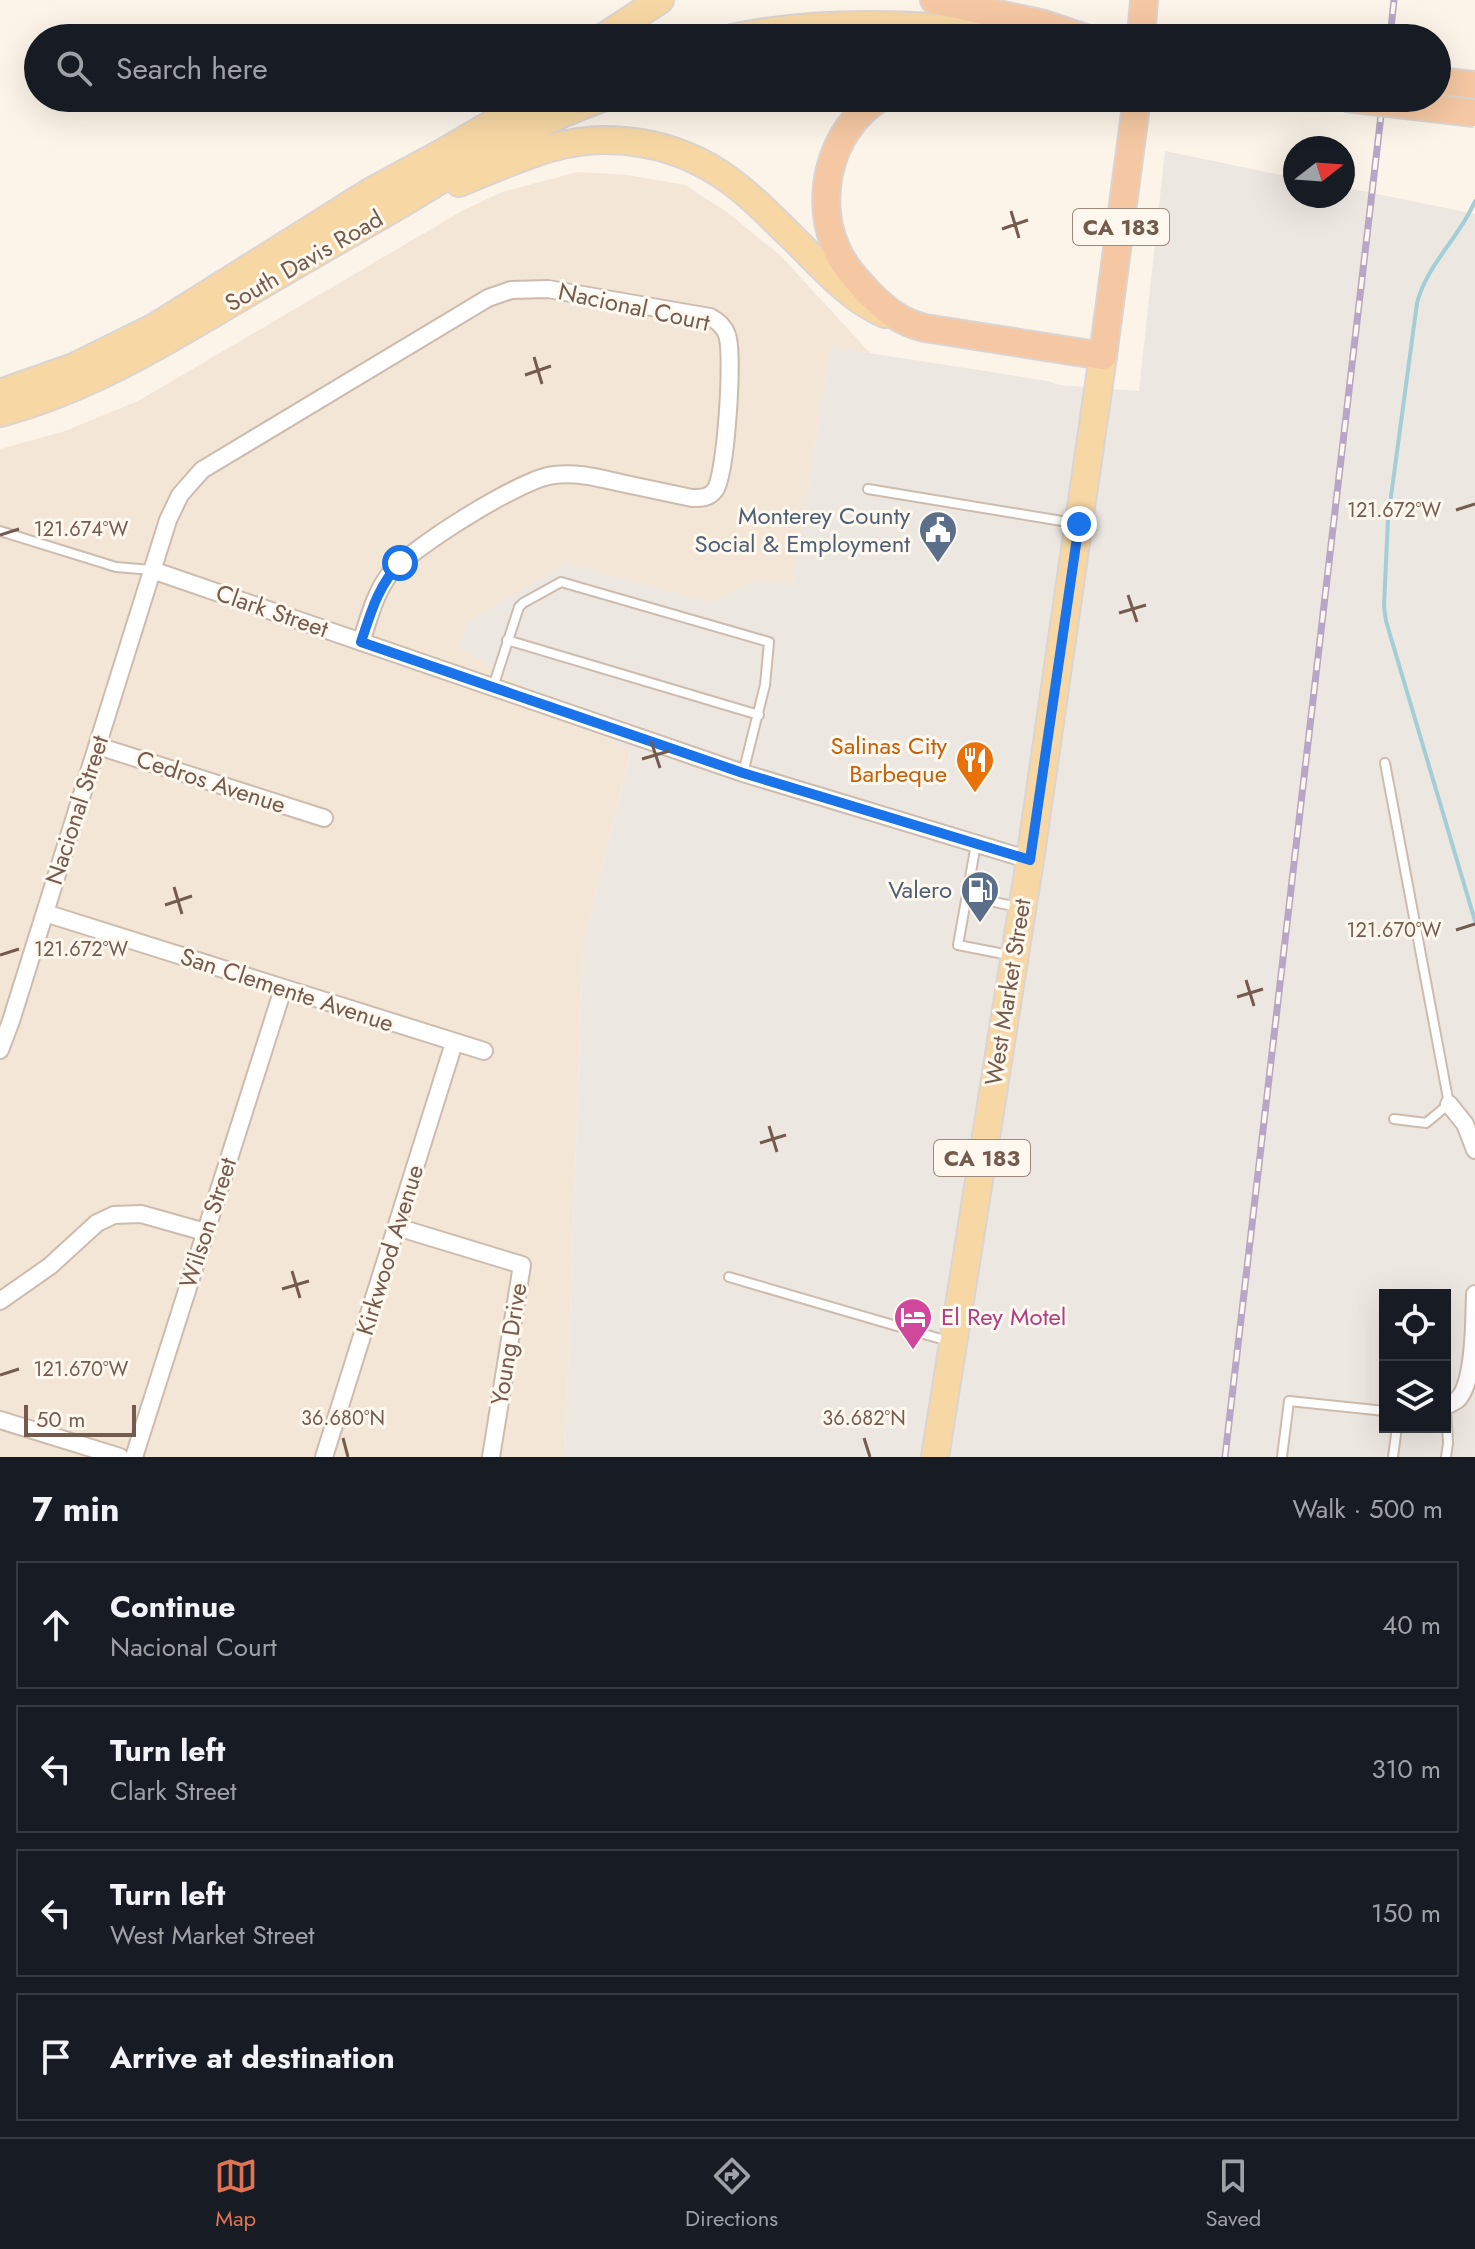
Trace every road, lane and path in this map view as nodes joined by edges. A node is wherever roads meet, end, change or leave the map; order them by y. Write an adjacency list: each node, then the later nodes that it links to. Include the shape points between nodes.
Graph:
1 (660, 0): 4 (main road)
2 (934, 0): 5 (highway)
3 (1144, 0): 6 (highway)
4 (623, 24)
5 (1044, 24)
6 (1142, 24)
7 (1451, 82): 8 (highway)
8 (1475, 85)
9 (1451, 110): 15 (highway, bridge)
10 (485, 112): 16 (main road)
11 (516, 112): 16 (main road, South Davis Road)
12 (566, 112): 17 (main road, South Davis Road, via 493,148)
13 (864, 112): 18 (highway, via 840,140 831,164 828,222 853,276)
14 (1135, 112): 19 (highway, West Market Street / CA 183)
15 (1475, 113)
16 (370, 192): 20 (main road, South Davis Road, via 155,327 74,367)
17 (378, 217): 18 (main road, via 551,147 599,140 654,145 728,179 850,293); 21 (main road, South Davis Road, via 123,365)
18 (905, 323): 19 (highway)
19 (1103, 356): 23 (main road, West Market Street / CA 183)
20 (0, 393)
21 (0, 413)
22 (868, 489): 23 (lane)
23 (1079, 524): 35 (main road, West Market Street / CA 183)
24 (0, 531): 25 (lane, via 116,567)
25 (152, 570): 27 (street, Clark Street); 27 (street, Nacional Court, via 174,507 202,470 488,298 511,290 548,289 710,317 723,326 729,348 726,437 720,480 711,495 692,498 569,474 531,481 400,563 376,596); 30 (street, Nacional Street)
26 (507, 640): 28 (lane); 29 (lane); 29 (lane, via 519,607 561,582 769,642)
27 (361, 642): 28 (street, Clark Street)
28 (493, 687): 32 (street, Clark Street)
29 (759, 715): 32 (lane)
30 (98, 746): 33 (street, Cedros Avenue); 38 (street, Nacional Street)
31 (1385, 763): 44 (lane)
32 (743, 773): 34 (street, Clark Street)
33 (324, 818)
34 (976, 844): 35 (street, Clark Street); 36 (lane)
35 (1030, 860): 37 (main road, West Market Street / CA 183)
36 (967, 896): 37 (lane); 39 (lane, via 958,945)
37 (1022, 908): 39 (main road, West Market Street / CA 183)
38 (45, 913): 40 (street, San Clemente Avenue); 42 (street, Nacional Street)
39 (1014, 956): 52 (main road, West Market Street / CA 183)
40 (283, 989): 41 (street, San Clemente Avenue); 48 (street, Wilson Street)
41 (454, 1043): 43 (street, San Clemente Avenue); 47 (street, Kirkwood Avenue)
42 (0, 1050)
43 (484, 1051)
44 (1449, 1104): 45 (lane, via 1426,1123); 46 (street, via 1465,1124)
45 (1394, 1119)
46 (1475, 1150)
47 (397, 1227): 60 (street, Kirkwood Avenue); 61 (street, Young Drive, via 522,1265)
48 (205, 1232): 51 (street, via 141,1214 114,1215); 59 (street, Wilson Street)
49 (729, 1277): 52 (lane)
50 (1475, 1294): 53 (street, via 1467,1387)
51 (0, 1301)
52 (953, 1342): 62 (main road, West Market Street / CA 183)
53 (1451, 1404)
54 (1379, 1410): 63 (lane, via 1289,1401)
55 (0, 1420): 58 (street)
56 (1396, 1433): 64 (lane)
57 (1447, 1433): 65 (lane)
58 (120, 1457)
59 (134, 1457)
60 (324, 1457)
61 (491, 1457)
62 (935, 1457)
63 (1282, 1457)
64 (1393, 1457)
65 (1446, 1457)

